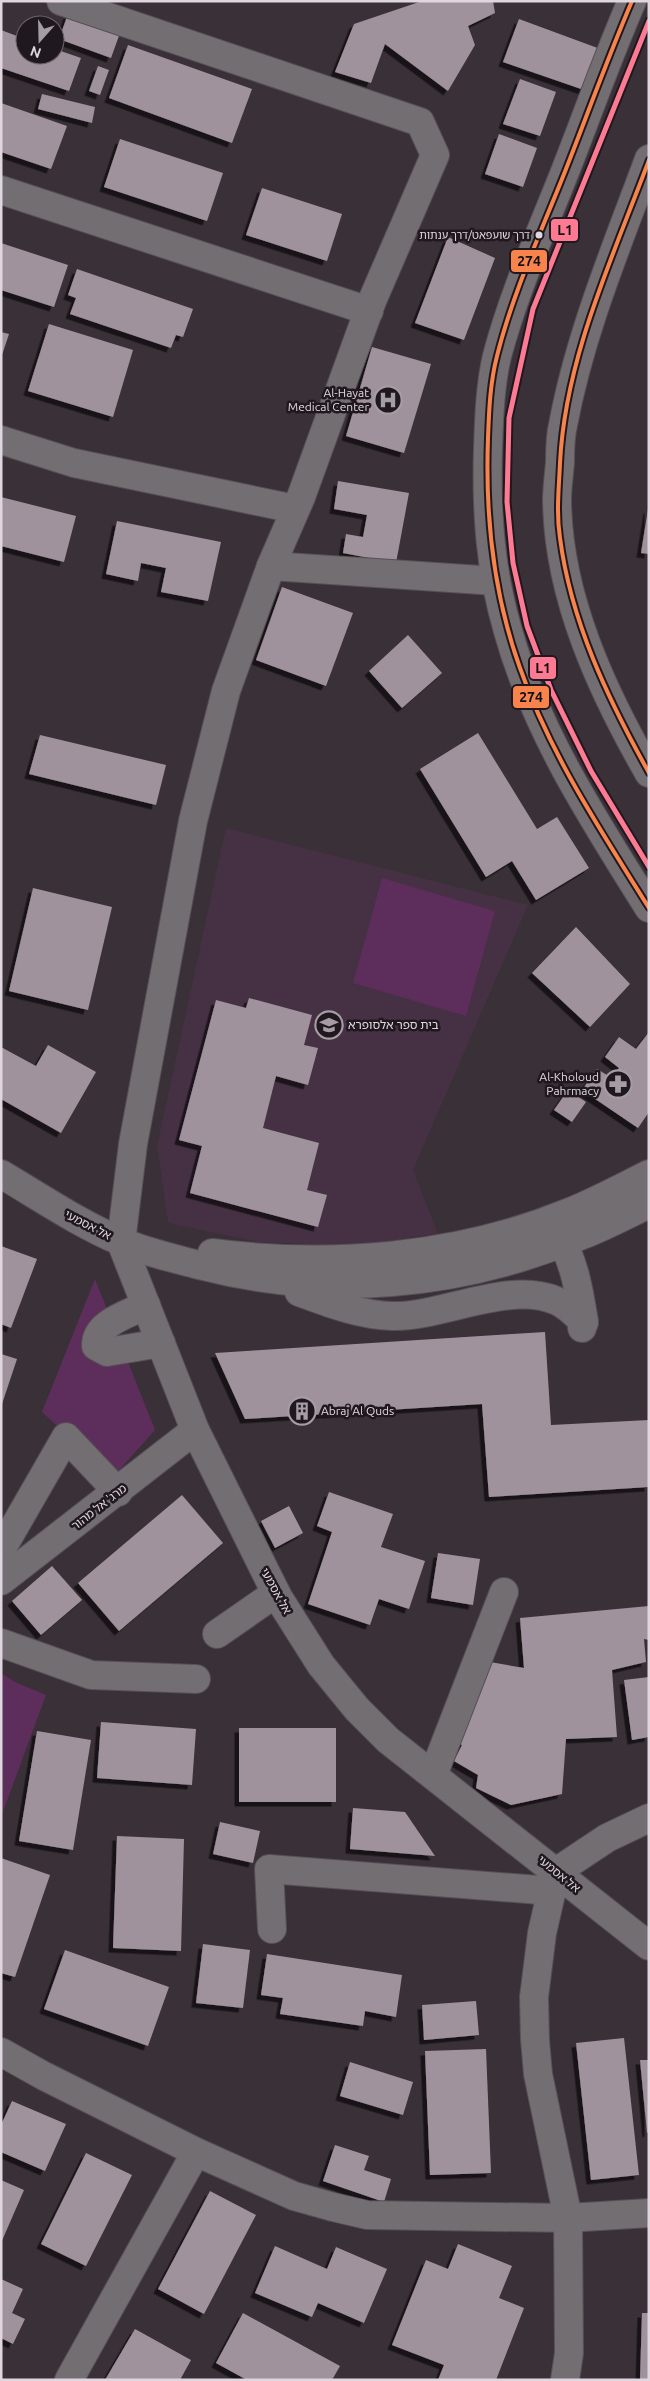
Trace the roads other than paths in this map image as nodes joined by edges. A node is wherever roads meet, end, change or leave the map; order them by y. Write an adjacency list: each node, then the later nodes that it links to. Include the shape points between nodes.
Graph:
1 (61, 1): 5 (street, via 420,122 435,154)
2 (630, 8): 9 (street, via 514,303 497,358 489,415 486,503)
3 (649, 158): 10 (street, via 590,321 573,378 562,426 557,500 563,555 576,612 602,682)
4 (1, 190): 5 (street)
5 (369, 311): 7 (street)
6 (1, 440): 7 (street, via 74,463)
7 (296, 510): 8 (street)
8 (271, 566): 9 (street); 16 (street, via 226,691 193,821 133,1144)
9 (496, 581): 11 (street, via 508,632 560,761)
10 (649, 773)
11 (649, 908)
12 (1, 1174): 16 (street, אל אסמעי, via 59,1210)
13 (649, 1174): 15 (street)
14 (649, 1204): 15 (street)
15 (557, 1230): 16 (street, via 391,1256 348,1258 242,1257); 17 (street, via 473,1270 394,1282 348,1285); 17 (street, via 576,1274 582,1329 566,1306 549,1298 519,1294 431,1313 392,1316 362,1312)
16 (121, 1242): 17 (street); 18 (street, אל אסמעי)
17 (260, 1279)
18 (146, 1304): 19 (street, אל אסמעי); 19 (street, via 102,1328 96,1337 96,1346 107,1352)
19 (161, 1343): 20 (street, אל אסמעי)
20 (195, 1430): 21 (street, מרג' אל מהור); 25 (street, אל אסמעי)
21 (118, 1492): 22 (street, via 66,1437); 23 (street, מרג' אל מהור)
22 (1, 1550)
23 (1, 1581)
24 (504, 1592): 29 (street)
25 (276, 1593): 26 (street); 29 (street, אל אסמעי, via 321,1665 357,1709 388,1740)
26 (216, 1634)
27 (1, 1643): 28 (street, via 91,1675)
28 (196, 1679)
29 (433, 1774): 31 (street, אל אסמעי)
30 (649, 1818): 31 (street, via 608,1838)
31 (554, 1881): 32 (street, via 269,1869); 33 (street, אל אסמעי); 37 (street, via 534,1997 535,2040 538,2074)
32 (272, 1930)
33 (649, 1946)
34 (1, 2052): 35 (street)
35 (196, 2152): 37 (street, via 294,2196 367,2215); 38 (street)
36 (649, 2213): 37 (street)
37 (568, 2218): 39 (street, via 569,2353)
38 (69, 2380)
39 (565, 2380)

